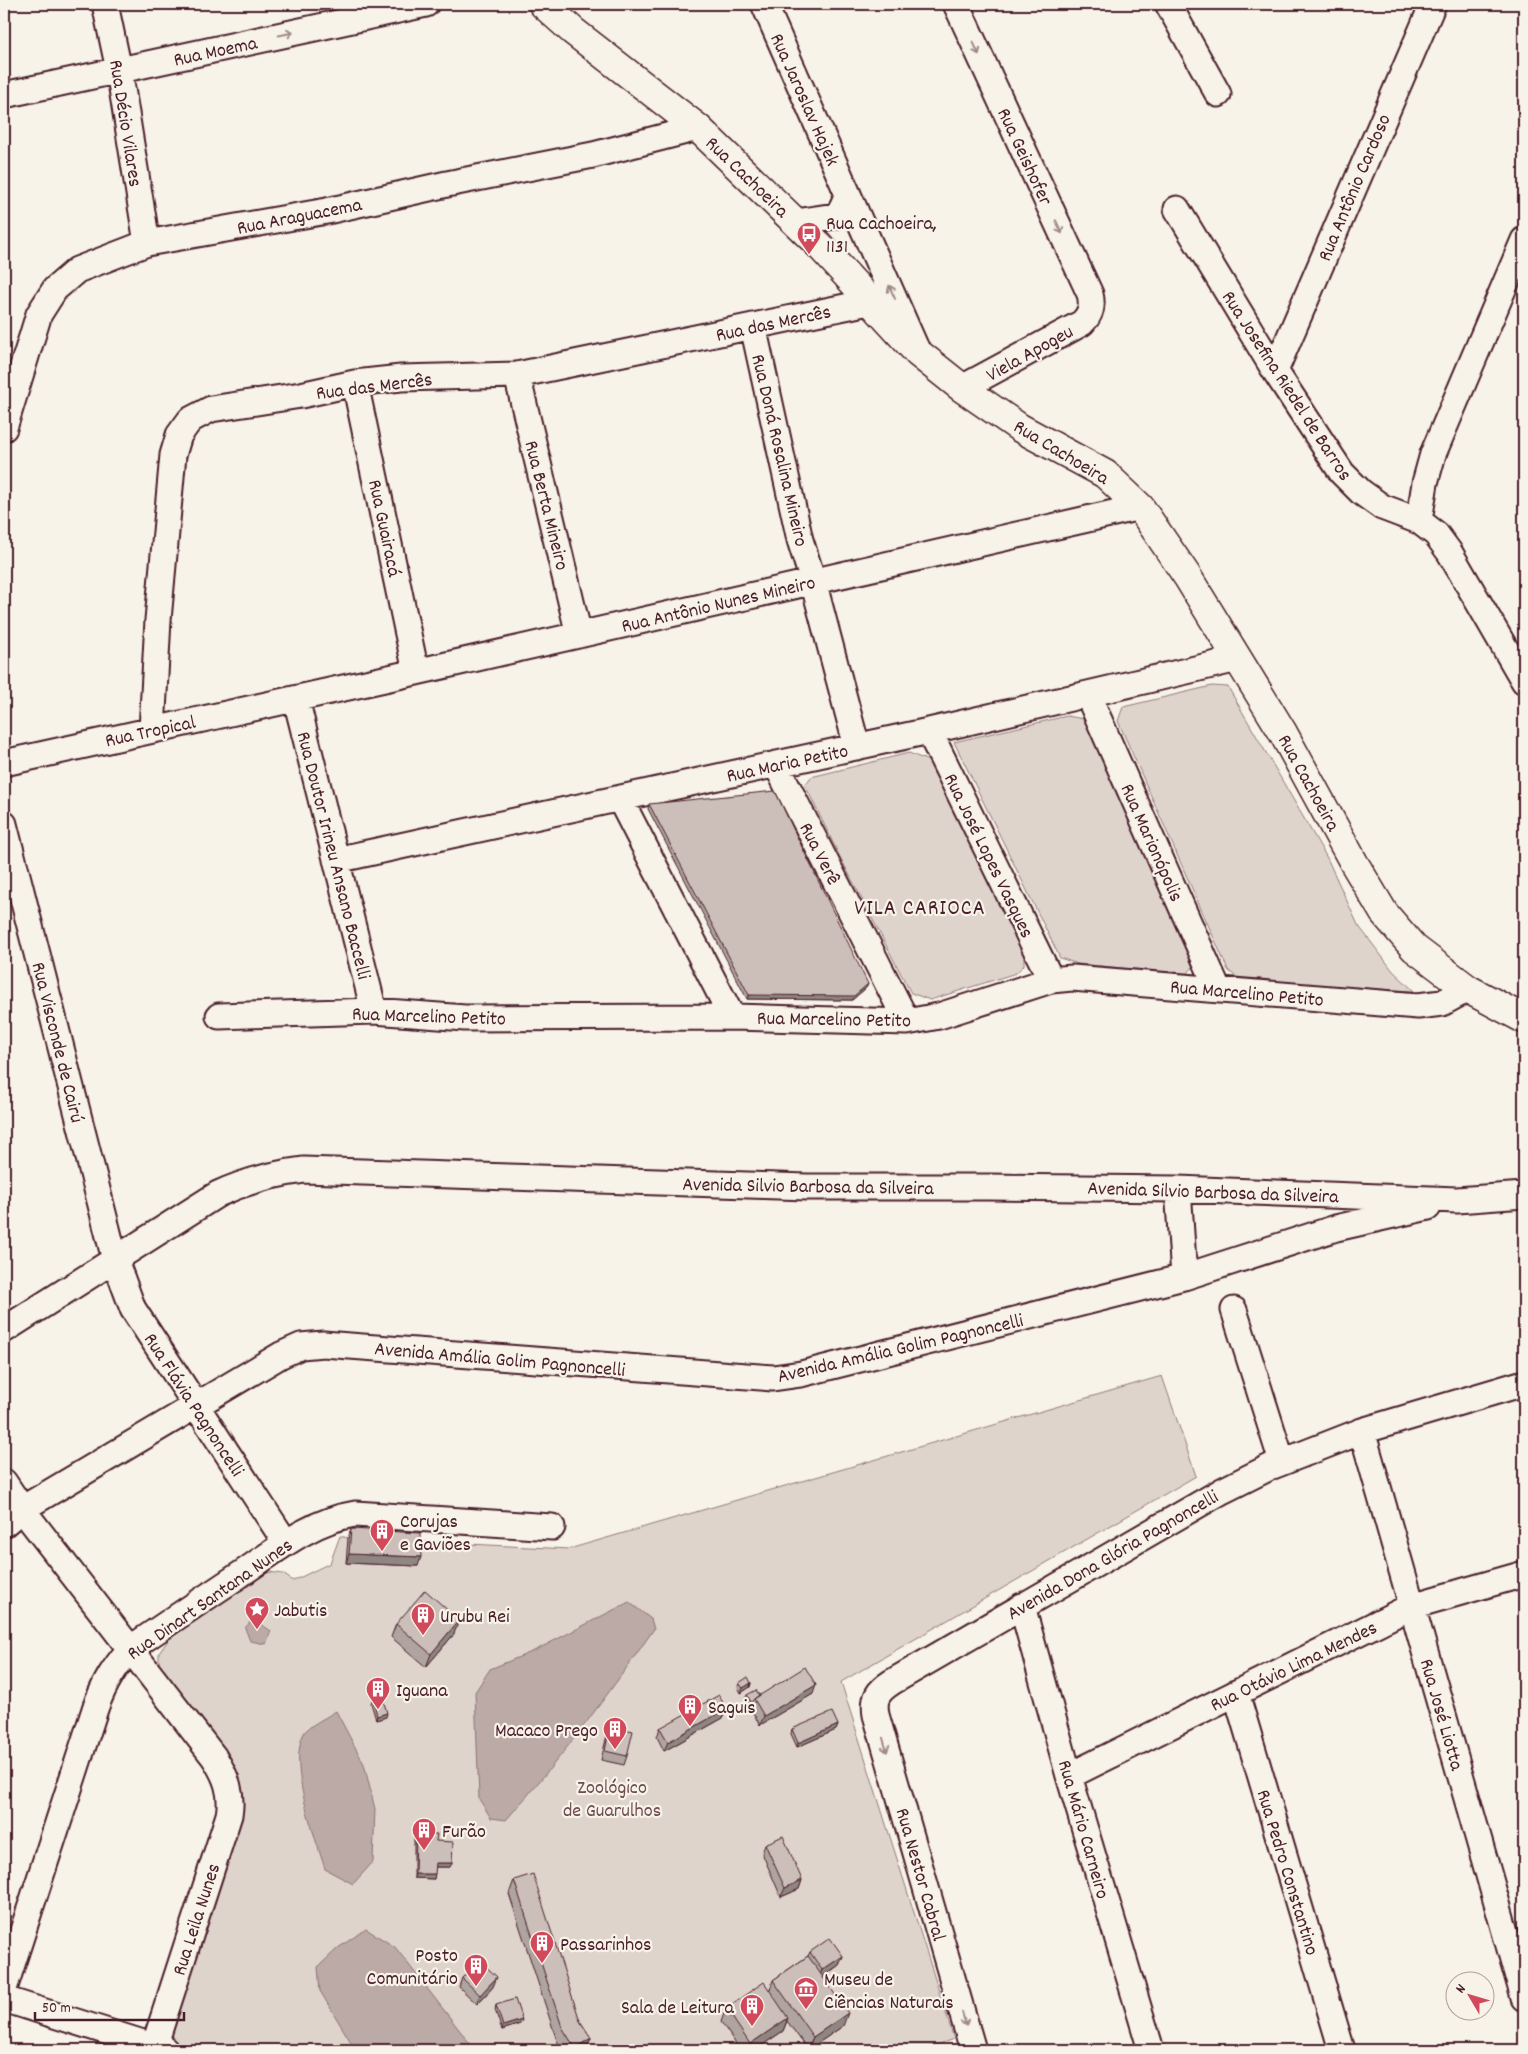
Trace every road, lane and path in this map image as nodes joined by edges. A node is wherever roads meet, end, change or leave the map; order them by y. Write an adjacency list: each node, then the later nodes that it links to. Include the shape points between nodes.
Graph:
1 (106, 4): 8 (street, Rua Décio Vilares)
2 (426, 4): 8 (street, Rua Moema, one-way to 2)
3 (542, 4): 11 (main road, Rua Cachoeira)
4 (764, 4): 12 (street, Rua Jaroslav Hajek)
5 (956, 4): 18 (street, Rua Geishofer, one-way to 18, via 1090,294)
6 (1168, 4): 9 (street)
7 (1433, 4): 21 (street, Rua Antônio Cardoso)
8 (119, 70): 10 (street, Rua Moema); 16 (street, Rua Décio Vilares)
9 (1218, 94)
10 (4, 95)
11 (698, 128): 14 (main road, Rua Cachoeira); 16 (street, Rua Araguacema, via 593,155 327,211)
12 (848, 194): 14 (street, via 836,216); 20 (street, Rua Jaroslav Hajek, one-way to 12)
13 (1178, 209): 21 (street, Rua Josefina Riedel de Barros)
14 (796, 222): 17 (main road, Rua Cachoeira)
15 (1524, 240): 27 (street, via 1433,454)
16 (147, 243): 25 (street, Rua Araguacema, via 77,270 55,289 39,314)
17 (869, 302): 19 (street, Rua das Mercês); 20 (main road, Rua Cachoeira)
18 (1091, 310): 24 (street, Viela Apogeu, via 1082,323)
19 (753, 326): 22 (street, Rua das Mercês); 28 (street, Rua Doná Rosalina Mineiro, via 800,540)
20 (918, 353): 24 (main road, Rua Cachoeira)
21 (1275, 371): 27 (street, Rua Josefina Riedel de Barros, via 1342,473 1382,507)
22 (517, 375): 23 (street, Rua das Mercês, via 401,378); 29 (street, Rua Berta Mineiro)
23 (355, 383): 31 (street, Rua Guairacá); 35 (street, Rua das Mercês, via 211,409 190,420 179,435 173,454)
24 (962, 388): 26 (main road, Rua Cachoeira, via 1020,428 1105,474)
25 (4, 428)
26 (1140, 507): 28 (street, Rua Antônio Nunes Mineiro); 30 (main road, Rua Cachoeira)
27 (1419, 521): 32 (street, Rua Josefina Riedel de Barros, via 1436,534 1450,553)
28 (813, 580): 29 (street, Rua Antônio Nunes Mineiro); 37 (street, Rua Doná Rosalina Mineiro)
29 (580, 635): 31 (street, Rua Antônio Nunes Mineiro)
30 (1238, 659): 33 (street, Rua Maria Petito); 44 (main road, Rua Cachoeira, via 1384,913 1414,948)
31 (416, 672): 34 (street, Rua Antônio Nunes Mineiro)
32 (1524, 681)
33 (1088, 695): 36 (street, Rua Maria Petito); 45 (street, Rua Marionópolis)
34 (296, 699): 35 (street, Rua Tropical); 42 (street, Rua Doutor Irineu Ansano Baccelli)
35 (152, 730): 38 (street, Rua Tropical)
36 (929, 731): 37 (street, Rua Maria Petito); 43 (street, Rua José Lopes Vasques)
37 (857, 747): 39 (street, Rua Maria Petito)
38 (4, 762)
39 (776, 764): 40 (street, Rua Maria Petito); 50 (street, Rua Verê)
40 (620, 798): 42 (street, Rua Maria Petito); 48 (street)
41 (4, 824): 54 (street, Rua Visconde de Cairú)
42 (336, 860): 46 (street, Rua Doutor Irineu Ansano Baccelli)
43 (1051, 980): 45 (street, Rua Marcelino Petito, via 1072,978); 50 (street, Rua Marcelino Petito, via 939,1016)
44 (1468, 988): 45 (street, Rua Marcelino Petito, via 1442,1003 1418,1006); 49 (main road, Rua Cachoeira)
45 (1218, 989)
46 (374, 1011): 47 (street, Rua Marcelino Petito); 48 (street, Rua Marcelino Petito, via 465,1018)
47 (219, 1016)
48 (732, 1017): 50 (street, Rua Marcelino Petito)
49 (1524, 1019)
50 (907, 1022)
51 (1178, 1189): 53 (street, Avenida Silvio Barbosa da Silveira); 54 (street, Avenida Silvio Barbosa da Silveira, via 807,1188 304,1170 276,1173 218,1194); 55 (street)
52 (1524, 1195): 53 (street, Avenida Silvio Barbosa da Silveira)
53 (1457, 1200): 55 (street, Avenida Amália Golim Pagnoncelli, via 1336,1228)
54 (115, 1260): 57 (street, Avenida Silvio Barbosa da Silveira); 59 (street, Rua Flávia Pagnoncelli, via 133,1309)
55 (1184, 1277): 59 (street, Avenida Amália Golim Pagnoncelli, via 801,1374 773,1378 323,1344 301,1346 281,1355)
56 (1234, 1310): 61 (street)
57 (4, 1330)
58 (1524, 1383): 60 (street, Avenida Dona Glória Pagnoncelli)
59 (196, 1406): 63 (street, Avenida Amália Golim Pagnoncelli); 65 (street, Rua Flávia Pagnoncelli)
60 (1362, 1431): 61 (street, Avenida Dona Glória Pagnoncelli); 68 (street, Rua José Liotta)
61 (1282, 1462): 67 (street, Avenida Dona Glória Pagnoncelli, via 1222,1491)
62 (4, 1482): 63 (street)
63 (13, 1517): 69 (street)
64 (552, 1527): 65 (street, Rua Dinart Santana Nunes, via 355,1514 315,1525)
65 (286, 1543): 69 (street, Rua Dinart Santana Nunes)
66 (1524, 1574): 68 (street, Rua Otávio Lima Mendes)
67 (1022, 1606): 71 (street, Avenida Dona Glória Pagnoncelli, via 887,1685); 72 (street, Rua Mário Carneiro)
68 (1412, 1606): 70 (street, Rua Otávio Lima Mendes); 74 (street, Rua José Liotta)
69 (130, 1649): 73 (street, Rua Dinart Santana Nunes, via 113,1668 98,1699); 76 (street, Rua Leila Nunes, via 214,1757 223,1771 231,1802)
70 (1236, 1693): 72 (street, Rua Otávio Lima Mendes); 79 (street, Rua Pedro Constantino)
71 (875, 1698): 77 (street, Rua Nestor Cabral, one-way to 77, via 876,1715)
72 (1069, 1776): 78 (street, Rua Mário Carneiro)
73 (4, 1989)
74 (1524, 1998)
75 (4, 1999): 76 (street)
76 (157, 2049)
77 (973, 2050)
78 (1150, 2050)
79 (1342, 2050)

